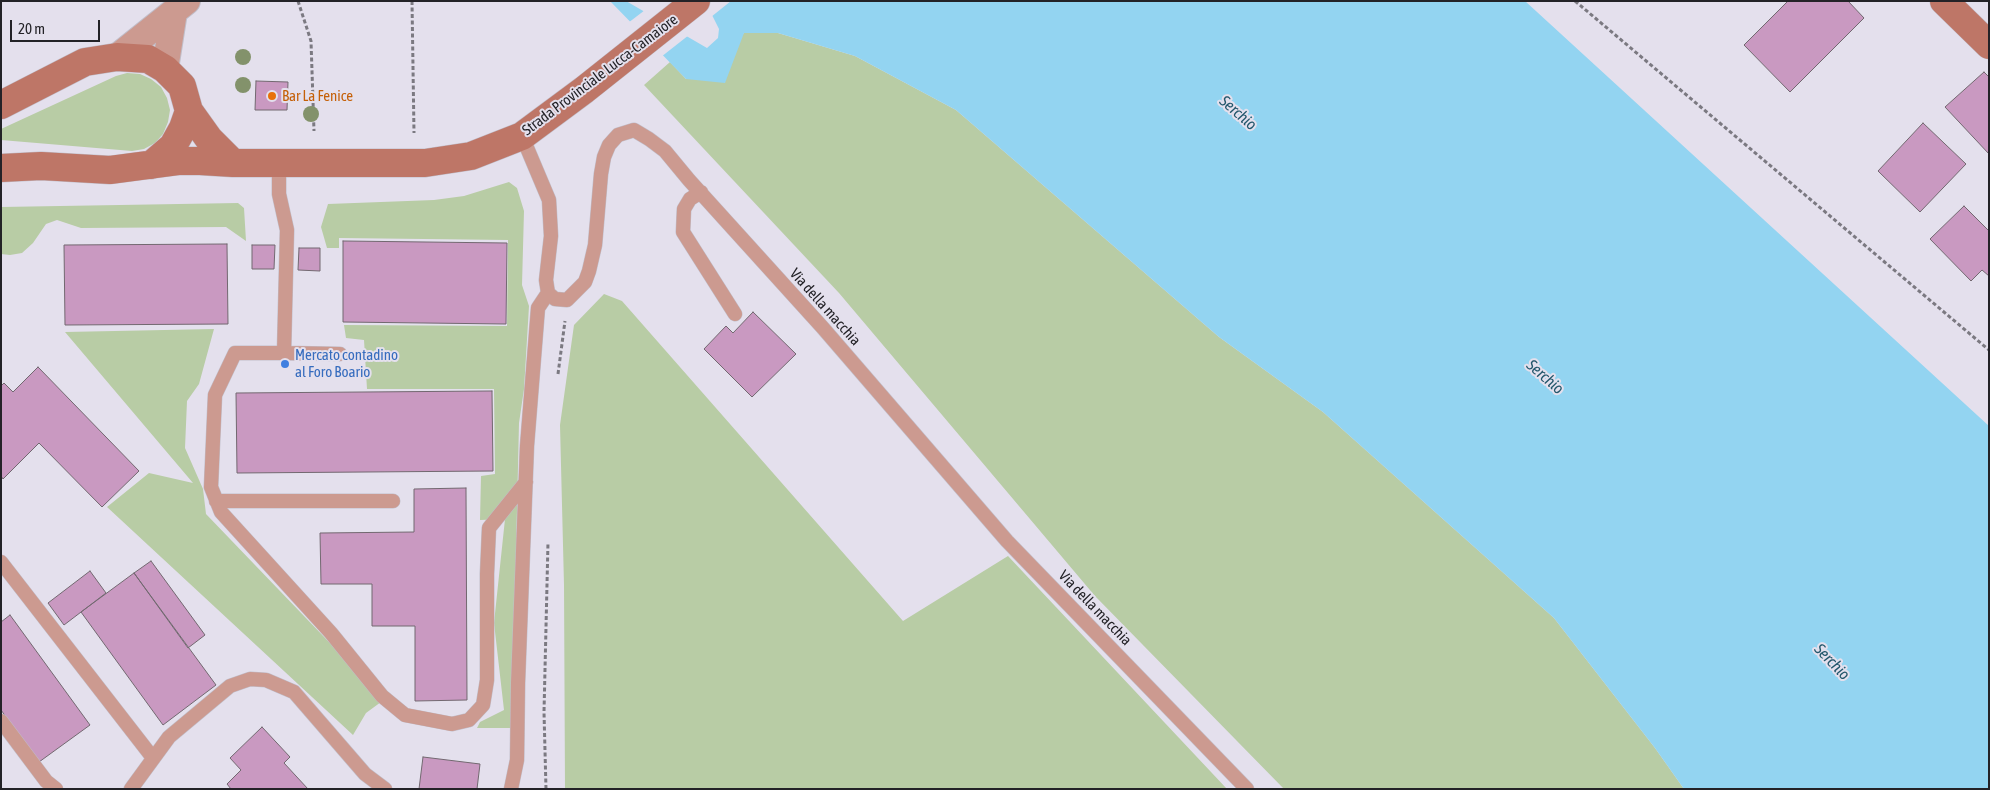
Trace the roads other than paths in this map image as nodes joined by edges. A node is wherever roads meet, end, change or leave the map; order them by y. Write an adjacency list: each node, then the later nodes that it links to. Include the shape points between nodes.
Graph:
1 (696, 1): 11 (main road, Strada Provinciale Lucca-Camaiore)
2 (1944, 1): 4 (main road)
3 (180, 7): 5 (street); 6 (street)
4 (1989, 45)
5 (117, 57): 6 (main road, via 148,59); 7 (main road, via 85,62)
6 (165, 68): 10 (main road, via 182,86)
7 (53, 78): 8 (main road); 9 (main road)
8 (1, 92)
9 (1, 105)
10 (189, 111): 12 (main road, via 209,139); 14 (main road, via 173,146)
11 (522, 136): 13 (main road, Strada Provinciale Lucca-Camaiore, via 471,156 425,163); 17 (lane, via 549,200)
12 (233, 163): 13 (main road, Strada Provinciale Lucca-Camaiore); 14 (main road, Strada Provinciale Lucca-Camaiore, via 200,160)
13 (279, 163): 19 (lane, via 279,194 287,230)
14 (150, 165): 15 (main road, Strada Provinciale Lucca-Camaiore, via 110,170 41,166)
15 (1, 168)
16 (701, 192): 17 (lane, Via della macchia, via 665,151 649,139 634,130 618,135 604,158 590,271 585,282 567,300 555,299); 18 (lane, via 690,199 684,209 683,232); 31 (lane, Via della macchia, via 1007,541)
17 (548, 293): 21 (lane, via 538,308)
18 (735, 314)
19 (284, 353): 20 (lane); 22 (lane, via 235,353 215,395 211,487)
20 (340, 354)
21 (526, 482): 22 (lane, via 489,528 487,680 483,705 469,720 452,724 405,715 382,696 331,633 221,512); 30 (lane, via 517,760)
22 (216, 501): 23 (lane)
23 (393, 501)
24 (4, 570): 26 (lane)
25 (1, 721): 27 (lane, via 46,781)
26 (154, 758): 28 (lane); 29 (lane, via 169,737 230,686 250,679 266,680 294,692 365,774)
27 (56, 789)
28 (131, 789)
29 (385, 789)
30 (511, 789)
31 (1247, 789)

